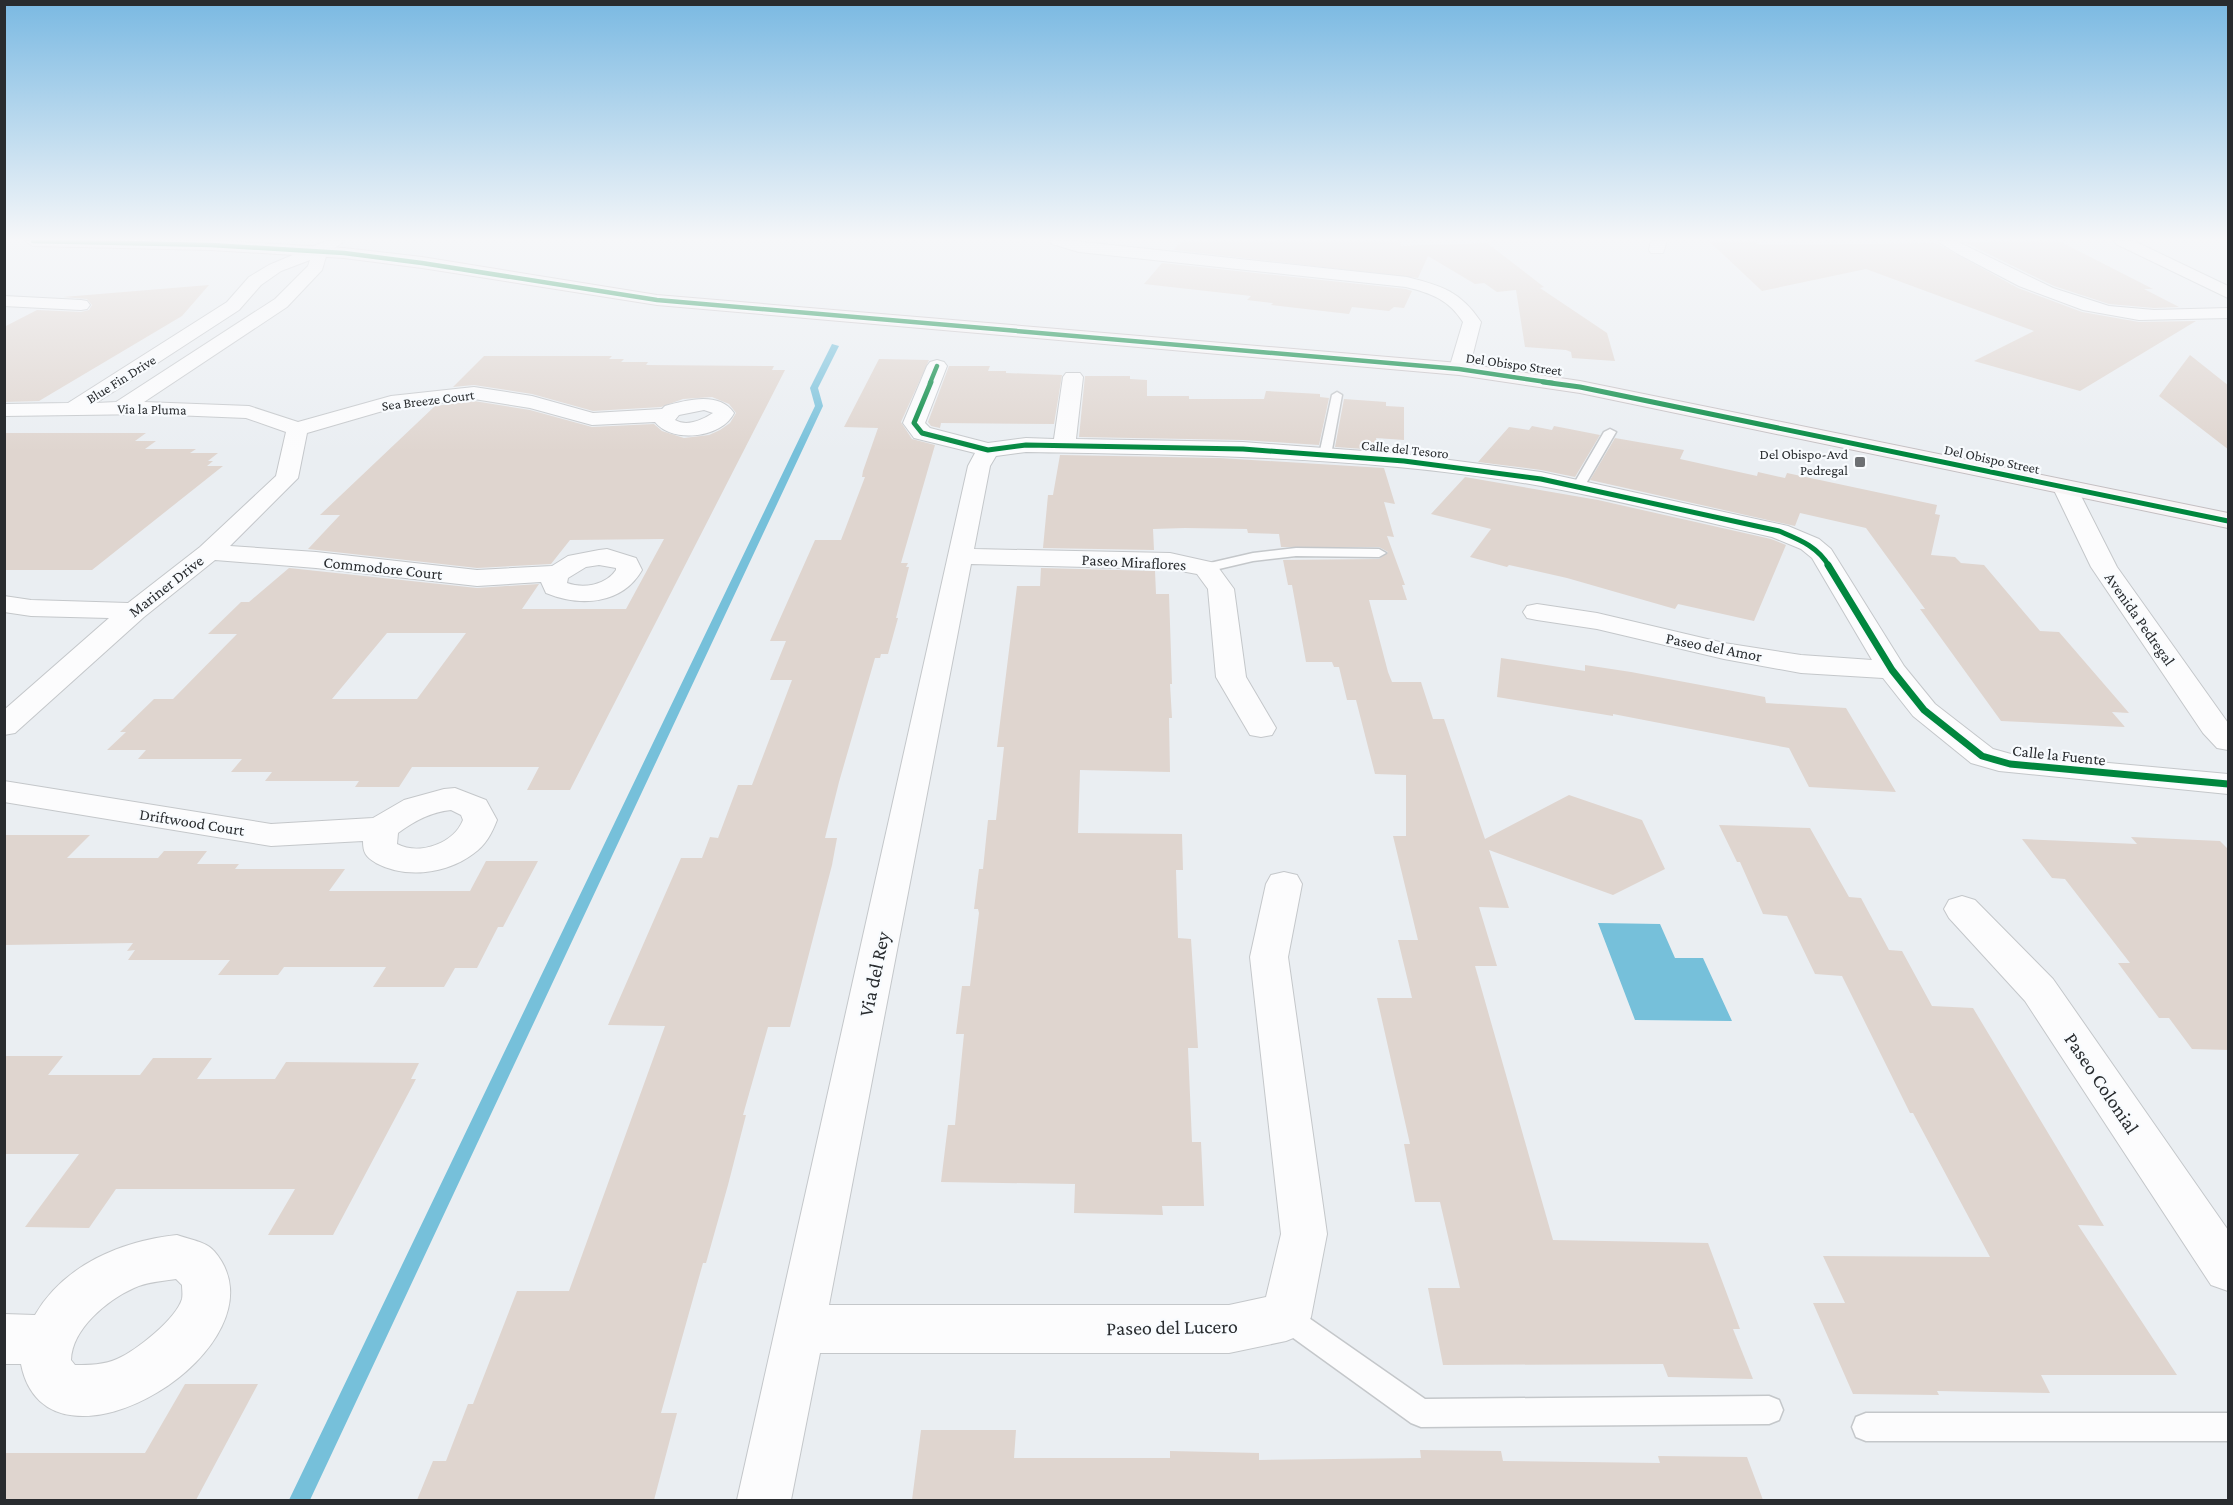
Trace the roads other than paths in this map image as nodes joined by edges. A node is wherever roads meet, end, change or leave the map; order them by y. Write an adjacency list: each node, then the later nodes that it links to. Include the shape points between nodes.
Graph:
1 (226, 311): 13 (street, Blue Fin Drive)
2 (268, 311): 11 (street, Blue Fin Drive)
3 (788, 311): 8 (main road, Del Obispo Street)
4 (1466, 311): 8 (street, via 1472,322)
5 (2112, 311): 6 (street, via 2152,315)
6 (2229, 313)
7 (937, 366): 18 (street, via 914,423 922,433)
8 (1459, 369): 21 (main road, Del Obispo Street, via 1580,387)
9 (1073, 377): 17 (street)
10 (1337, 395): 19 (lane)
11 (121, 408): 13 (street, Via la Pluma); 15 (street, Via la Pluma, via 249,412)
12 (4, 410): 13 (street, Via la Pluma)
13 (71, 410)
14 (666, 415): 15 (street, Sea Breeze Court, via 592,419 532,402 474,393 391,402)
15 (297, 429): 24 (street, Mariner Drive, via 287,478)
16 (1610, 432): 20 (lane)
17 (1064, 445): 18 (street, Calle del Tesoro); 19 (street, Calle del Tesoro)
18 (988, 450): 26 (street, Via del Rey, via 979,466)
19 (1325, 455): 20 (street, Calle del Tesoro, via 1404,461)
20 (1578, 487): 23 (street, Calle del Tesoro, via 1779,531)
21 (2065, 488): 22 (main road, Del Obispo Street); 35 (street, Avenida Pedregal, via 2104,567)
22 (2229, 521)
23 (1810, 544): 32 (street, Calle la Fuente, via 1822,554)
24 (210, 552): 28 (street, Commodore Court, via 477,578); 30 (street, Mariner Drive)
25 (1379, 553): 27 (lane, via 1296,552)
26 (960, 556): 27 (street, Paseo Miraflores, via 1170,561); 43 (street, Via del Rey)
27 (1206, 568): 34 (street, Paseo Miraflores, via 1221,589 1230,677)
28 (557, 573)
29 (4, 604): 30 (street)
30 (134, 611): 33 (street, Mariner Drive)
31 (1537, 612): 32 (street, Paseo del Amor, via 1801,664)
32 (1892, 670): 36 (street, Calle la Fuente, via 1924,710 1982,756 2010,764)
33 (4, 726)
34 (1261, 728)
35 (2226, 736)
36 (2229, 784)
37 (4, 791): 38 (street, Driftwood Court, via 271,835)
38 (381, 829)
39 (1284, 884): 42 (street, via 1269,957 1304,1234)
40 (1962, 909): 41 (street, Paseo Colonial, via 2040,990)
41 (2229, 1269)
42 (1286, 1317): 43 (street, Paseo del Lucero, via 1228,1329); 44 (lane, via 1421,1413)
43 (799, 1329): 47 (street, Via del Rey)
44 (1768, 1410)
45 (1866, 1427): 46 (lane)
46 (2229, 1427)
47 (764, 1500)

